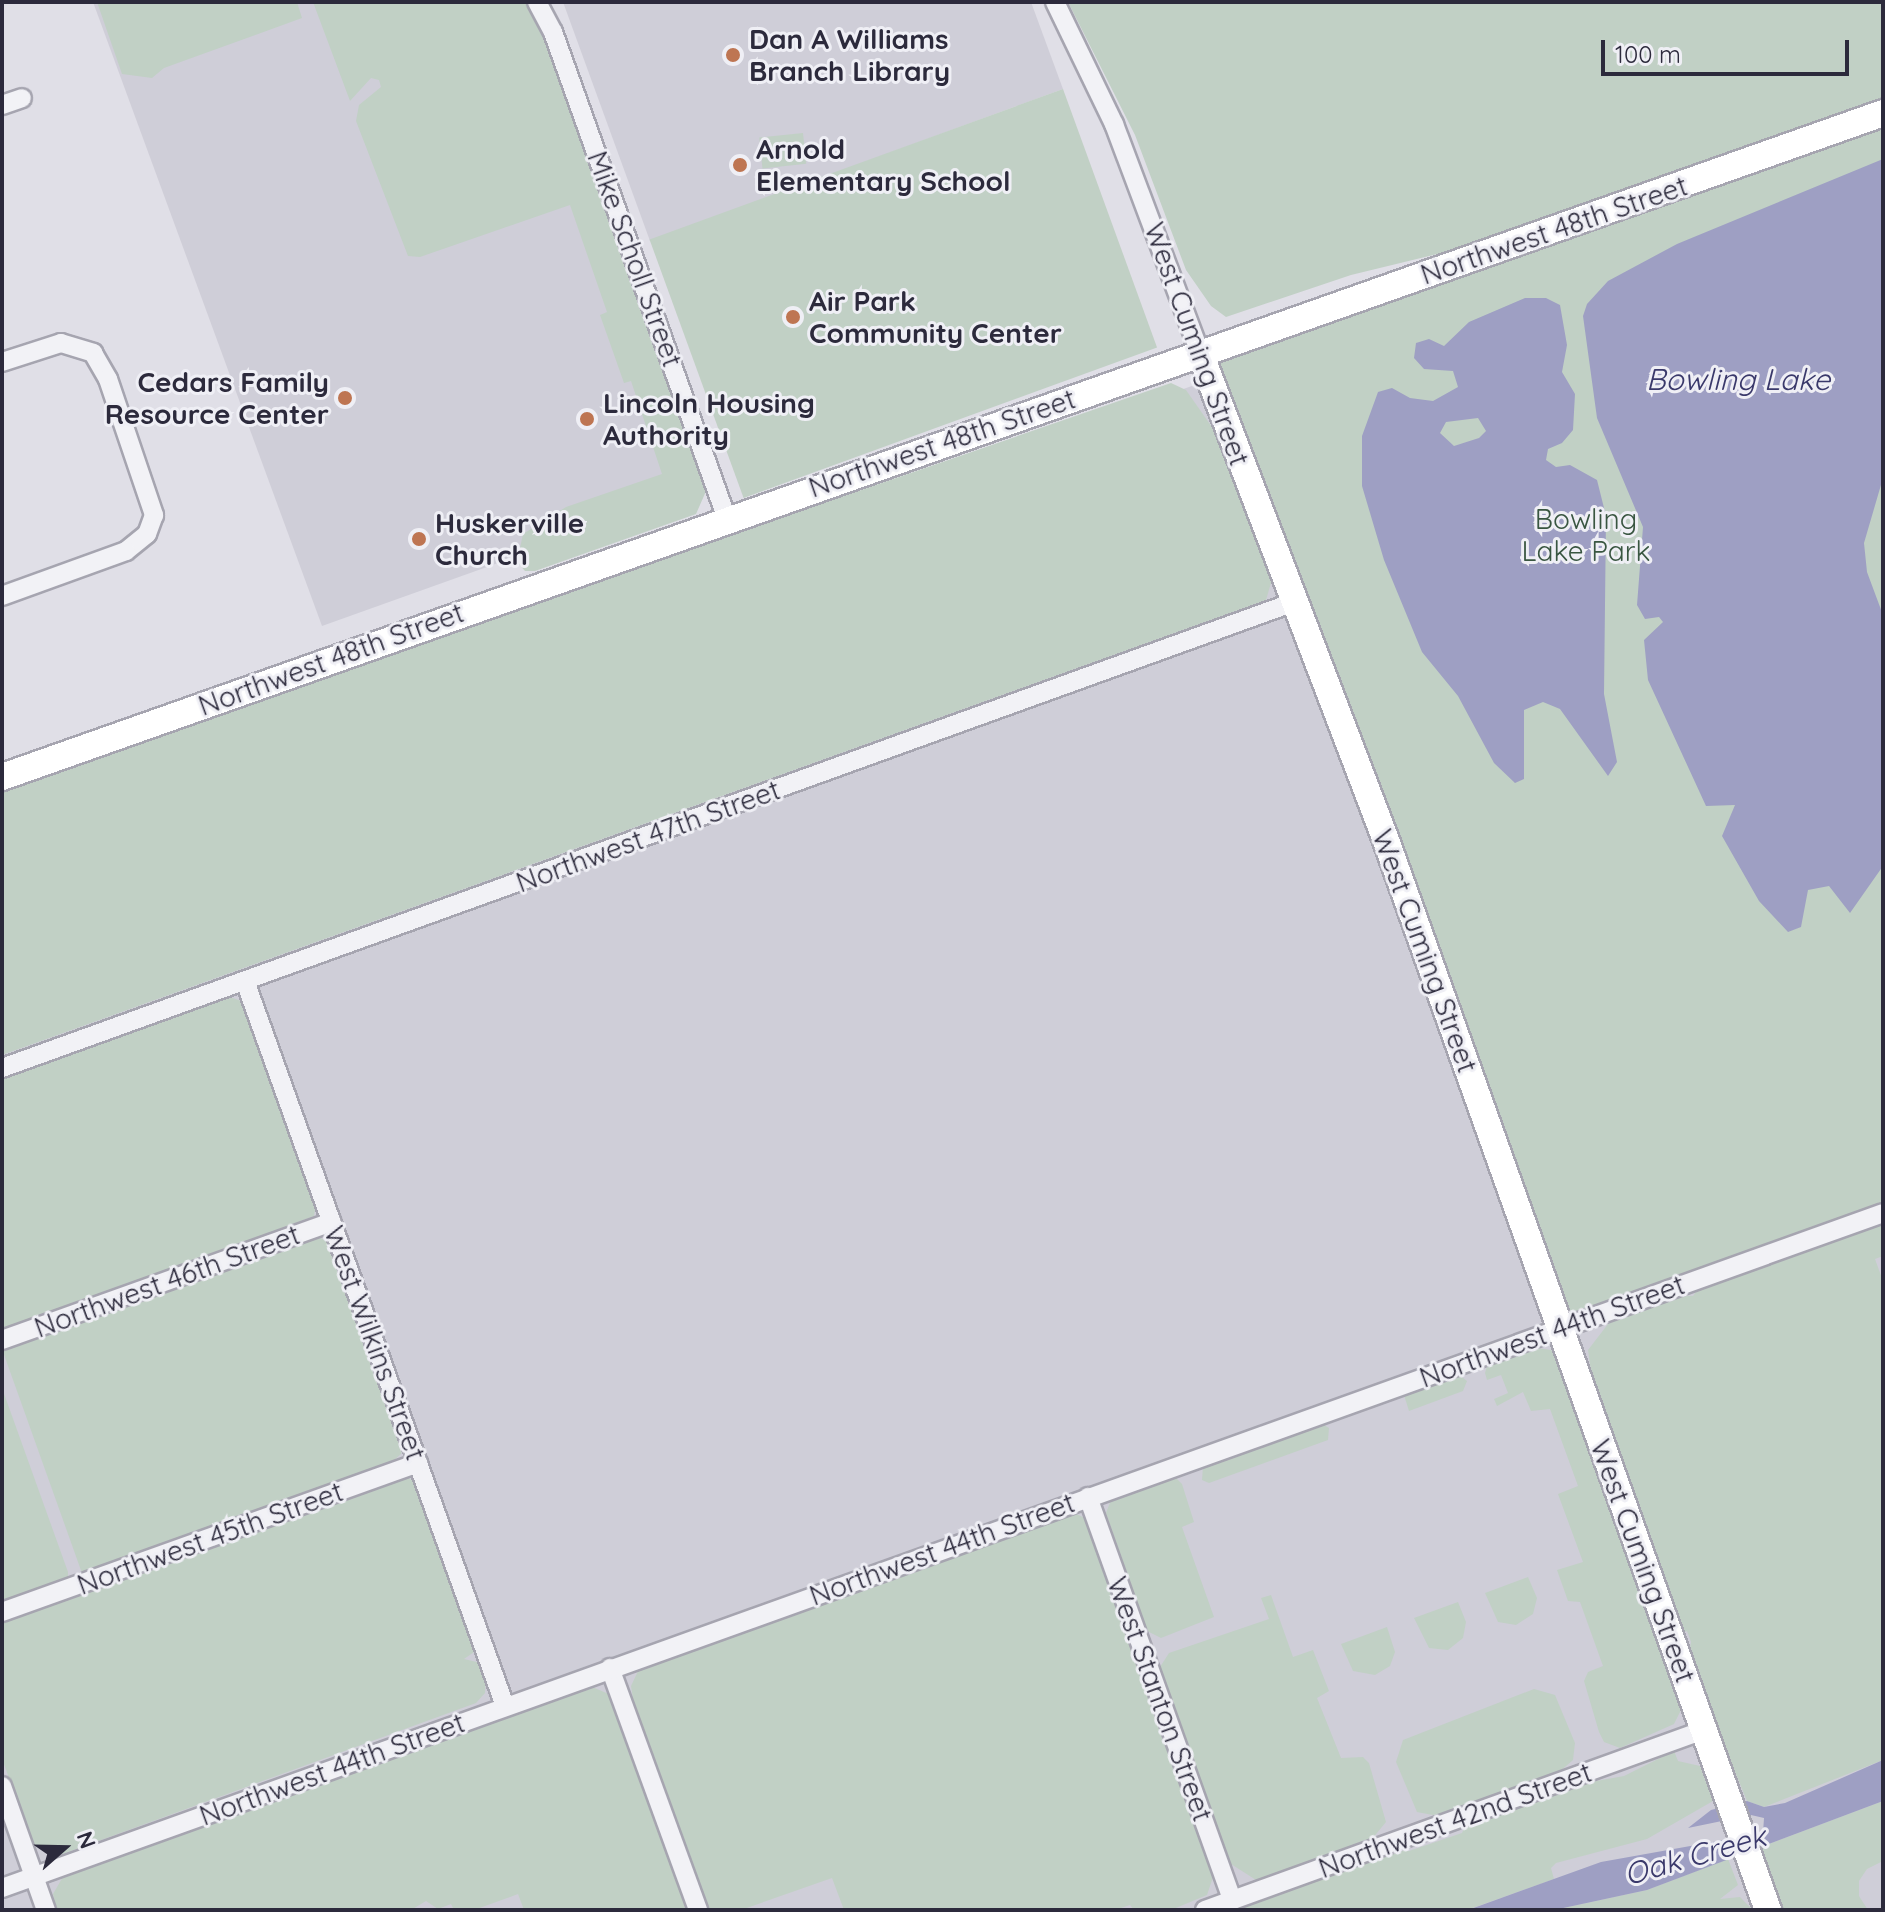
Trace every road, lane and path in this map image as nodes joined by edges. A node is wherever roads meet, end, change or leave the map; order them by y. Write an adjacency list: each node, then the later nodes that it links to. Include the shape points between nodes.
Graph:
1 (537, 2): 8 (street, Mike Scholl Street)
2 (1055, 2): 6 (street, West Cuming Street, via 1114,124)
3 (22, 98): 4 (street)
4 (2, 104)
5 (1883, 113): 6 (main road, Northwest 48th Street)
6 (1200, 353): 8 (main road, Northwest 48th Street); 10 (main road, West Cuming Street)
7 (2, 362): 9 (street, via 52,344 85,347 108,379 154,515 147,534 126,551)
8 (727, 519): 11 (main road, Northwest 48th Street)
9 (2, 596)
10 (1294, 602): 12 (street, Northwest 47th Street); 16 (main road, West Cuming Street, via 1387,843)
11 (2, 777)
12 (245, 981): 13 (street, Northwest 47th Street); 15 (street, West Wilkins Street)
13 (2, 1068)
14 (1883, 1213): 16 (street, Northwest 44th Street)
15 (332, 1222): 17 (street, Northwest 46th Street); 18 (street, West Wilkins Street)
16 (1560, 1329): 19 (street, Northwest 44th Street); 23 (main road, West Cuming Street)
17 (2, 1340)
18 (418, 1463): 20 (street, Northwest 45th Street); 22 (street, West Wilkins Street)
19 (1088, 1497): 21 (street, Northwest 44th Street); 27 (street, West Stanton Street)
20 (2, 1612)
21 (610, 1668): 22 (street, Northwest 44th Street); 30 (street)
22 (505, 1706): 25 (street, Northwest 44th Street)
23 (1704, 1730): 27 (street, Northwest 42nd Street); 28 (main road, West Cuming Street)
24 (2, 1786): 25 (street)
25 (34, 1876): 26 (street, Northwest 44th Street); 29 (street)
26 (2, 1888)
27 (1232, 1900): 31 (street, Northwest 42nd Street)
28 (1766, 1903)
29 (46, 1910)
30 (698, 1910)
31 (1205, 1910)

